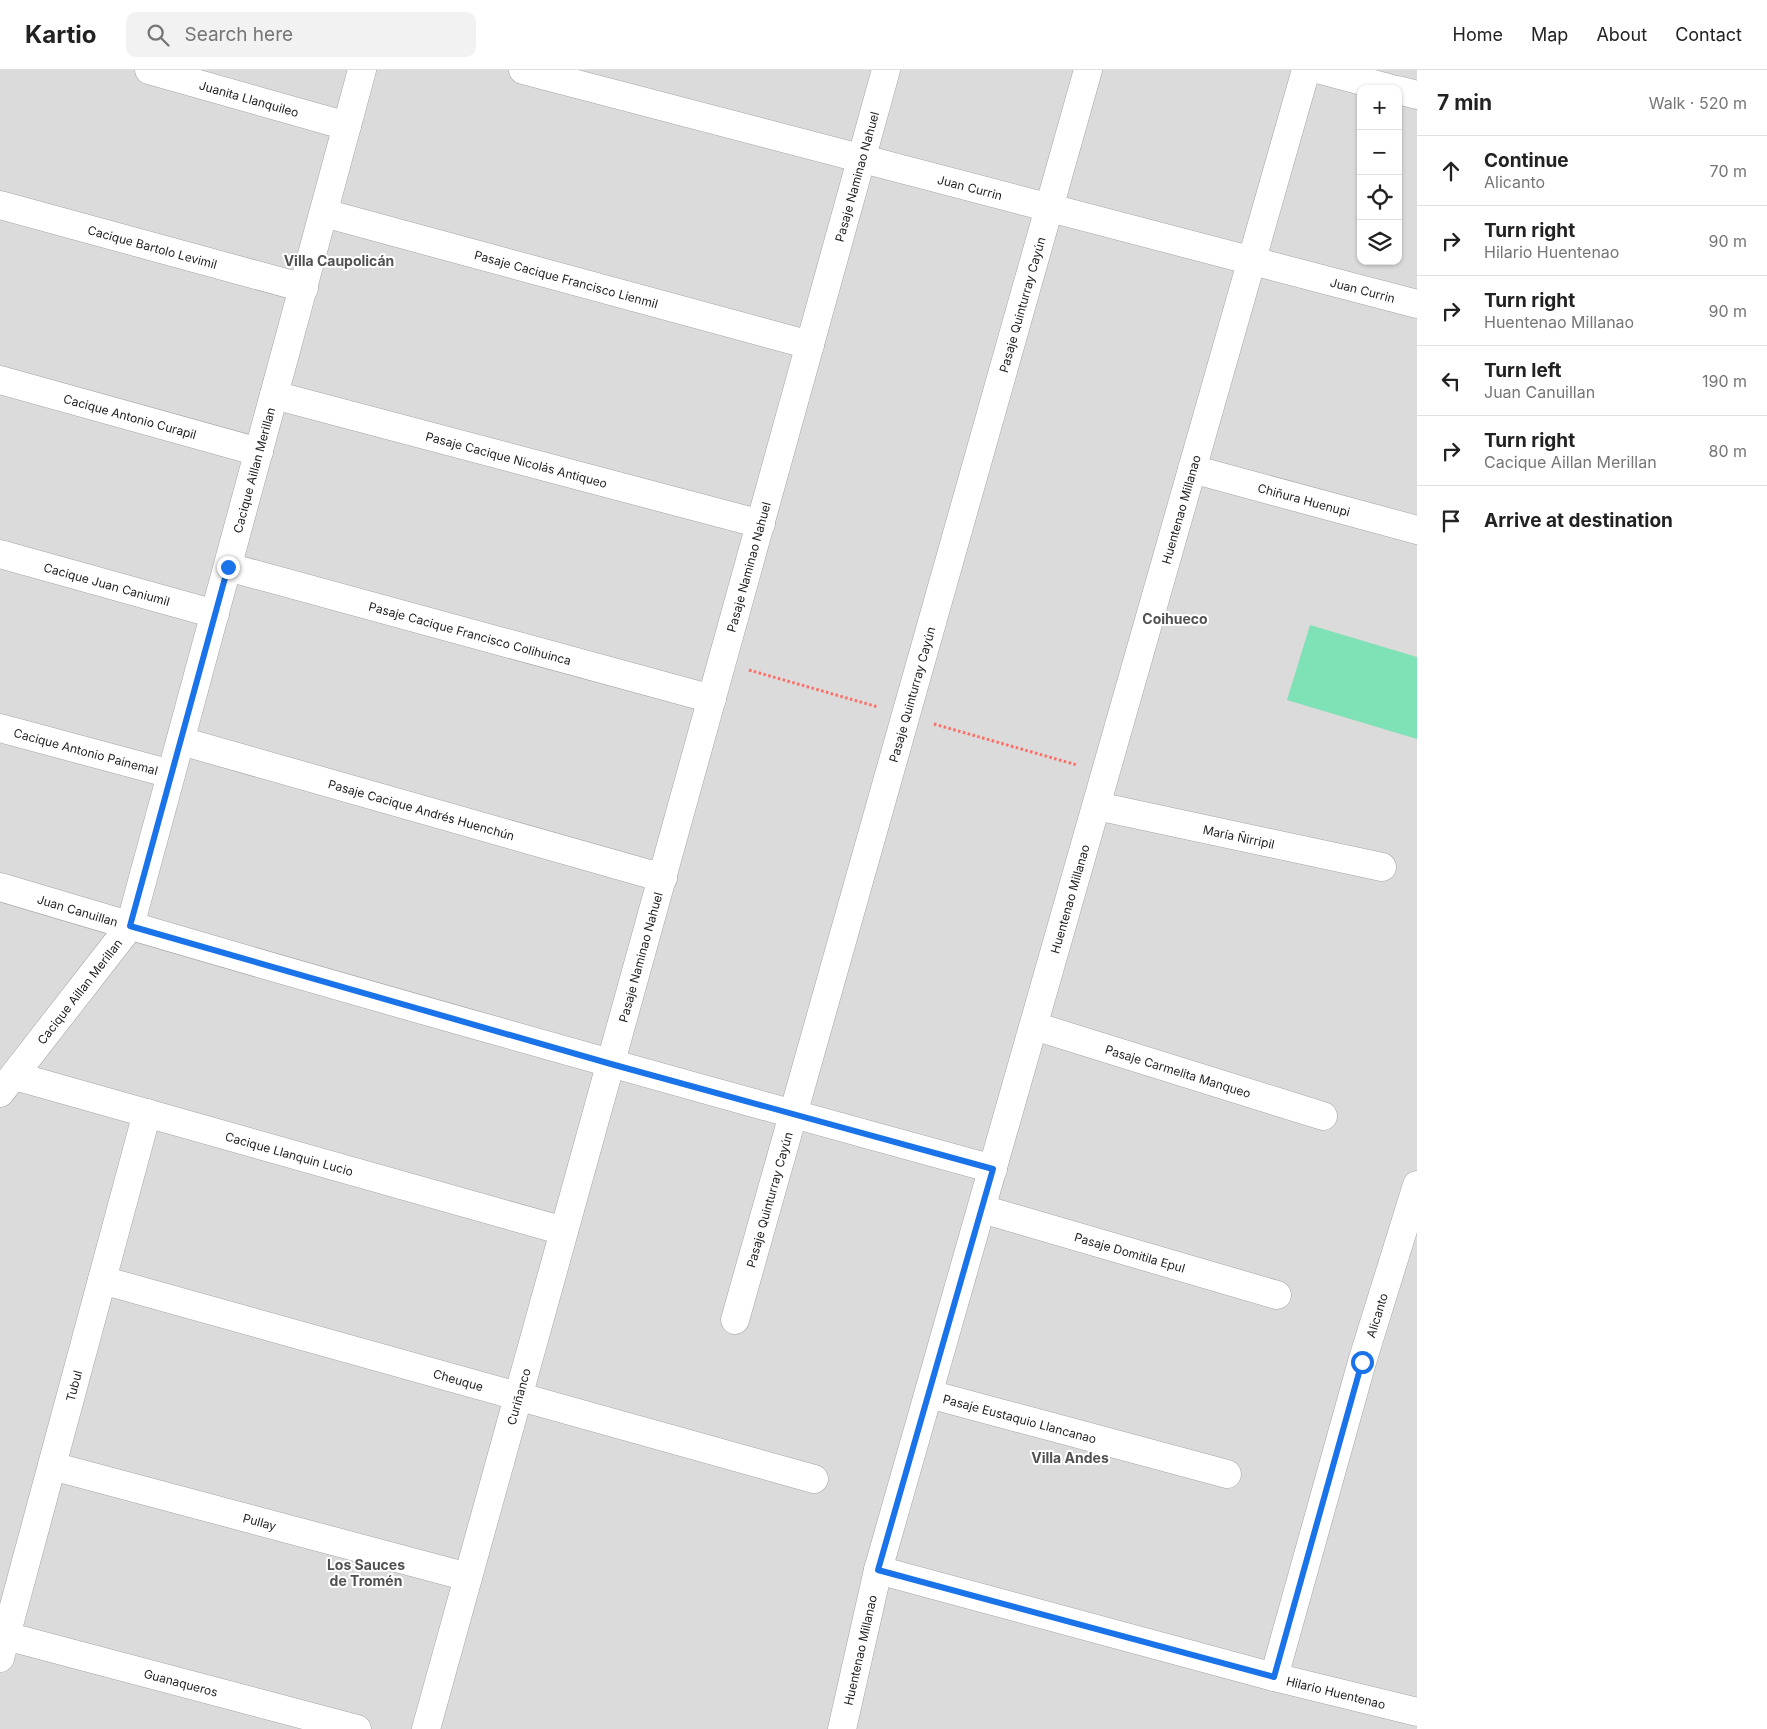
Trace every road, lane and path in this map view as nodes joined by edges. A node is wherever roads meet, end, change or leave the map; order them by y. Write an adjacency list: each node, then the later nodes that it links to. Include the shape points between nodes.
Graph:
1 (149, 70): 11 (street, Juanita Llanquileo)
2 (362, 70): 11 (street, Cacique Aillan Merillan)
3 (523, 70): 12 (street, Juan Currin)
4 (886, 70): 12 (street, Pasaje Naminao Nahuel)
5 (1088, 70): 14 (street, Pasaje Quinturray Cayún)
6 (1306, 70): 16 (street, Huentenao Millanao)
7 (1321, 70): 8 (street)
8 (1377, 85)
9 (1402, 91): 10 (street)
10 (1417, 95)
11 (347, 126): 15 (street, Cacique Aillan Merillan)
12 (862, 159): 14 (street, Juan Currin); 19 (street, Pasaje Naminao Nahuel)
13 (0, 205): 17 (street, Cacique Bartolo Levimil)
14 (1050, 207): 16 (street, Juan Currin); 42 (street, Pasaje Quinturray Cayún)
15 (324, 213): 17 (street, Cacique Aillan Merillan); 19 (street, Pasaje Cacique Francisco Lienmil)
16 (1252, 260): 18 (street, Juan Currin); 23 (street, Huentenao Millanao)
17 (304, 288): 21 (street, Cacique Aillan Merillan)
18 (1417, 304)
19 (810, 345): 24 (street, Pasaje Naminao Nahuel)
20 (0, 380): 22 (street, Cacique Antonio Curapil)
21 (274, 395): 22 (street, Cacique Aillan Merillan); 24 (street, Pasaje Cacique Nicolás Antiqueo)
22 (259, 452): 27 (street, Cacique Aillan Merillan)
23 (1192, 469): 25 (street, Chiñura Huenupi); 33 (street, Huentenao Millanao)
24 (760, 524): 29 (street, Pasaje Naminao Nahuel)
25 (1417, 530)
26 (0, 554): 28 (street, Cacique Juan Caniumil)
27 (228, 567): 28 (street, Cacique Aillan Merillan); 29 (street, Pasaje Cacique Francisco Colihuinca)
28 (215, 614): 31 (street, Cacique Aillan Merillan)
29 (712, 699): 35 (street, Pasaje Naminao Nahuel)
30 (0, 728): 32 (street, Cacique Antonio Painemal)
31 (180, 741): 32 (street, Cacique Aillan Merillan); 35 (street, Pasaje Cacique Andrés Huenchún)
32 (171, 774): 37 (street, Cacique Aillan Merillan)
33 (1097, 806): 34 (street, María Ñirripil); 38 (street, Huentenao Millanao)
34 (1382, 867)
35 (663, 878): 39 (street, Pasaje Naminao Nahuel)
36 (0, 886): 37 (street, Juan Canuillan)
37 (130, 926): 39 (street, Juan Canuillan); 40 (street, Cacique Aillan Merillan)
38 (1034, 1026): 43 (street, Pasaje Carmelita Manqueo); 44 (street, Huentenao Millanao)
39 (611, 1064): 42 (street, Juan Canuillan); 47 (street, Curiñanco)
40 (8, 1084): 41 (street, Cacique Llanquin Lucio)
41 (147, 1113): 47 (street, Cacique Llanquin Lucio); 48 (street, Tubul)
42 (793, 1114): 44 (street, Juan Canuillan); 50 (street, Pasaje Quinturray Cayún)
43 (1323, 1116)
44 (993, 1169): 46 (street, Huentenao Millanao)
45 (1417, 1185): 59 (street, Alicanto, via 1362,1362)
46 (982, 1209): 49 (street, Pasaje Domitila Epul); 51 (street, Huentenao Millanao)
47 (564, 1232): 52 (street, Curiñanco)
48 (102, 1280): 52 (street, Cheuque); 53 (street, Tubul)
49 (1277, 1295)
50 (735, 1320)
51 (928, 1394): 54 (street, Pasaje Eustaquio Llancanao); 56 (street, Huentenao Millanao)
52 (519, 1397): 55 (street, Cheuque); 57 (street, Curiñanco)
53 (52, 1466): 57 (street, Pullay); 58 (street, Tubul)
54 (1227, 1474)
55 (814, 1479)
56 (878, 1570): 59 (street, Hilario Huentenao); 63 (street, Huentenao Millanao)
57 (468, 1576): 62 (street, Curiñanco)
58 (3, 1647): 61 (street, Guanaqueros)
59 (1274, 1677): 60 (street, Hilario Huentenao)
60 (1417, 1712)
61 (357, 1729)
62 (426, 1729)
63 (842, 1729)

